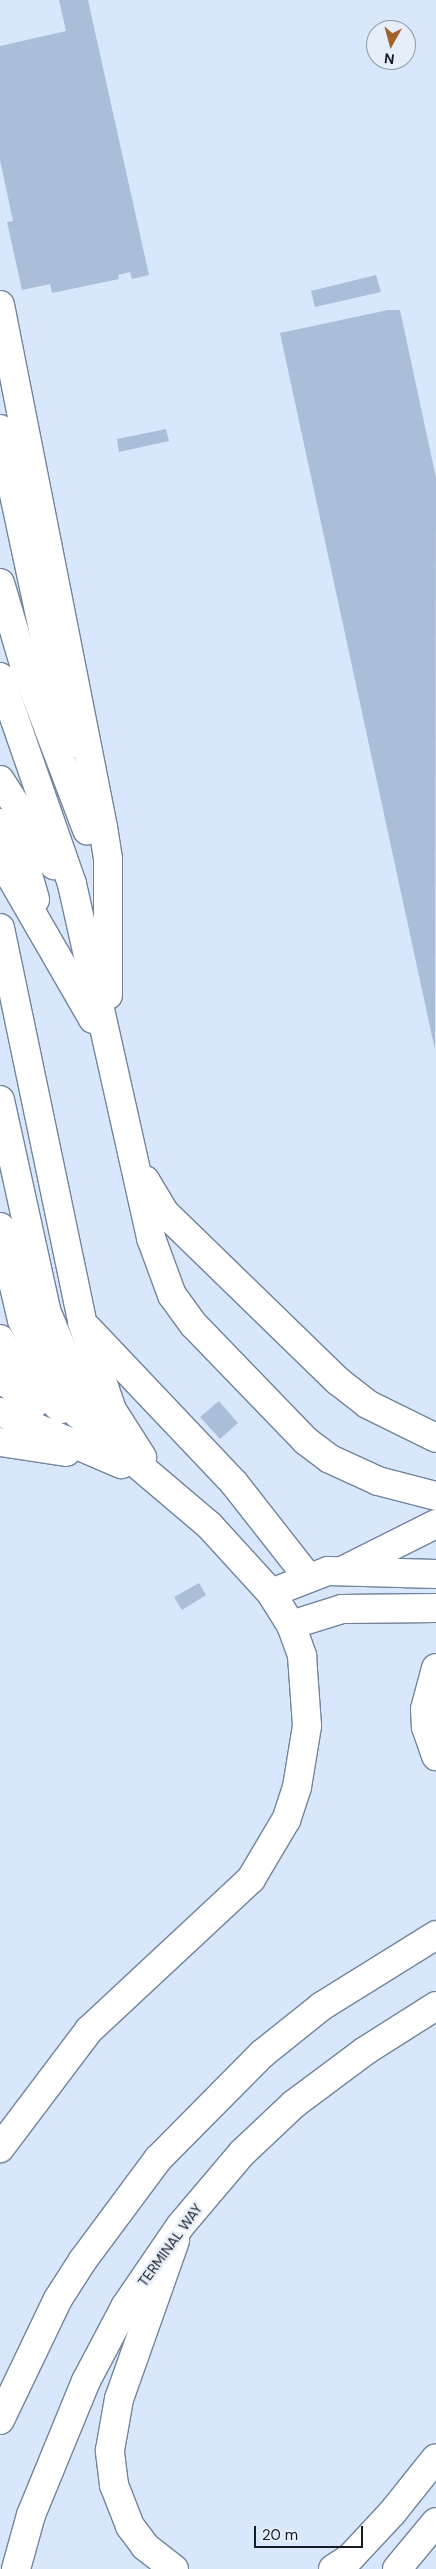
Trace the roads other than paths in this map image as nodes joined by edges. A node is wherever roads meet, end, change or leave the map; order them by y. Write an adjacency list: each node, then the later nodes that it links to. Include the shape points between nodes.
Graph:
1 (0, 305): 14 (main road, via 103,827 108,859)
2 (0, 429): 9 (main road)
3 (0, 583): 9 (main road, via 24,664)
4 (0, 677): 8 (main road)
5 (0, 726): 8 (main road)
6 (0, 780): 13 (main road, via 48,852)
7 (0, 823): 12 (main road, via 23,857)
8 (52, 823): 13 (main road)
9 (87, 830): 14 (main road)
10 (0, 858): 12 (main road)
11 (0, 928): 20 (main road)
12 (44, 930): 15 (main road)
13 (82, 930): 15 (main road)
14 (108, 940): 15 (main road)
15 (108, 1047): 17 (main road)
16 (0, 1100): 19 (main road)
17 (134, 1157): 26 (main road, via 164,1212 338,1381 368,1404); 31 (main road, via 159,1267 172,1295 194,1325 306,1441 330,1459 378,1481)
18 (0, 1227): 30 (main road, via 22,1320 56,1386 78,1414)
19 (32, 1247): 20 (main road, via 48,1282); 30 (main road, via 47,1313 76,1382 112,1434)
20 (82, 1322): 30 (main road, via 112,1410); 36 (main road, via 234,1483)
21 (0, 1339): 30 (main road, via 17,1367 40,1392)
22 (0, 1378): 30 (main road)
23 (0, 1412): 30 (main road, via 110,1458)
24 (0, 1425): 30 (main road, via 110,1461)
25 (0, 1432): 30 (main road, via 84,1452)
26 (436, 1438)
27 (0, 1442): 30 (main road, via 98,1460)
28 (0, 1450): 30 (main road, via 75,1456)
29 (0, 1462): 30 (main road, via 66,1460 100,1466)
30 (167, 1492): 37 (main road, via 215,1531)
31 (426, 1494): 32 (main road)
32 (436, 1511)
33 (436, 1524): 34 (main road)
34 (344, 1570): 35 (main road); 36 (main road)
35 (436, 1574)
36 (306, 1576): 37 (main road)
37 (271, 1593): 39 (main road)
38 (436, 1608): 39 (main road, via 342,1609)
39 (291, 1625): 44 (main road, via 300,1648 306,1691 304,1755 286,1820 268,1855 243,1891 154,1966 88,2030)
40 (436, 1668): 41 (main road, via 425,1709 426,1727)
41 (436, 1756)
42 (436, 1935): 46 (main road, via 322,2006 262,2054 158,2160 58,2299)
43 (436, 2006): 45 (main road, TERMINAL WAY, via 365,2051 294,2104 242,2153)
44 (0, 2148)
45 (181, 2225): 49 (main road, TERMINAL WAY, via 125,2307 86,2381 31,2515); 50 (main road, via 119,2399 110,2450 114,2484 130,2526 145,2546)
46 (0, 2420)
47 (436, 2458): 51 (main road, via 392,2513 350,2558)
48 (436, 2522): 52 (main road)
49 (16, 2569)
50 (174, 2569)
51 (333, 2569)
52 (397, 2569)

